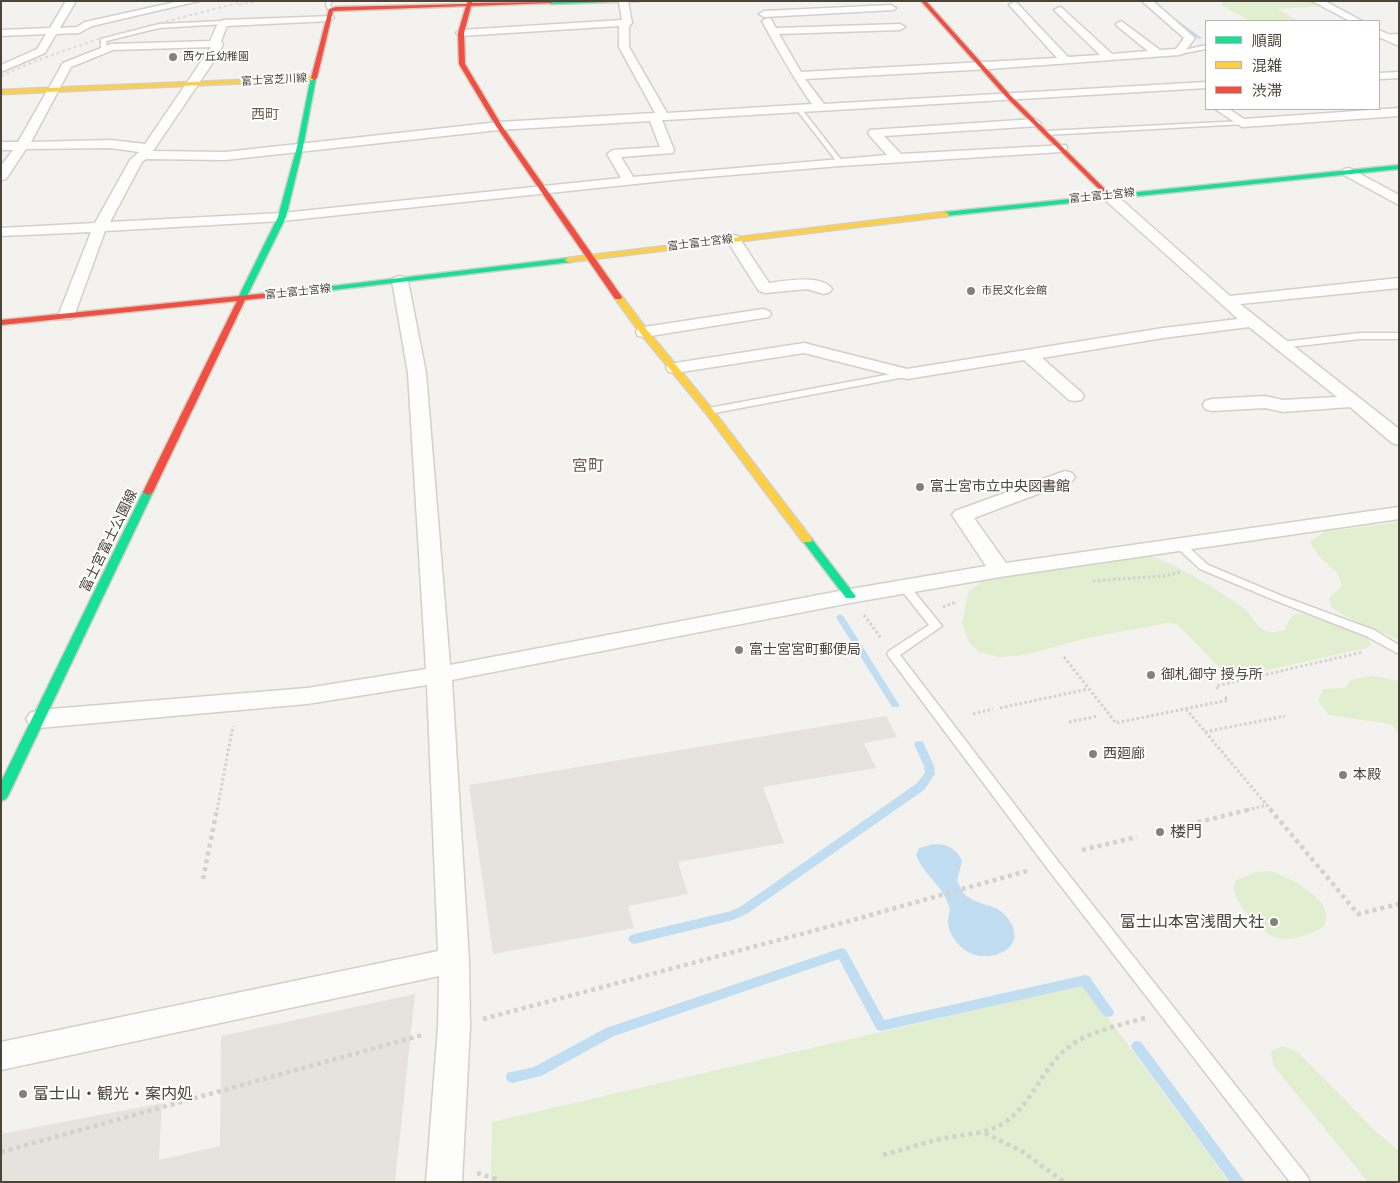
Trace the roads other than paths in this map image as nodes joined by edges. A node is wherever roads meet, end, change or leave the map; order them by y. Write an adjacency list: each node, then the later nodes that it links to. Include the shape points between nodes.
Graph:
1 (71, 1): 21 (street)
2 (194, 1): 21 (street, via 89,24 79,30)
3 (637, 1): 8 (main road)
4 (759, 1): 15 (street)
5 (923, 1): 35 (main road)
6 (1147, 1): 32 (street, via 1190,38)
7 (1317, 1): 16 (street)
8 (624, 2): 9 (main road); 18 (street)
9 (469, 3): 10 (main road); 24 (main road)
10 (376, 4): 13 (main road)
11 (1014, 5): 34 (street)
12 (890, 8): 15 (street)
13 (330, 10): 17 (street); 40 (main road)
14 (1059, 10): 33 (street)
15 (764, 14): 22 (street)
16 (1355, 20)
17 (223, 23): 28 (street, via 215,42); 30 (lane, via 159,26 104,40)
18 (627, 23): 24 (street); 52 (street, via 624,47)
19 (1121, 24): 31 (street)
20 (900, 27): 22 (street)
21 (52, 31): 23 (street); 36 (street, via 41,51)
22 (771, 31): 38 (street, via 782,42)
23 (1, 33)
24 (461, 33): 55 (main road, via 462,64)
25 (1381, 35): 26 (lane); 27 (street)
26 (1399, 36)
27 (1399, 43)
28 (218, 44): 30 (street, via 111,47); 42 (street)
29 (1205, 47): 32 (lane)
30 (104, 50): 44 (street, via 67,65)
31 (1157, 53): 32 (street); 33 (street)
32 (1180, 56)
33 (1109, 57): 34 (street)
34 (1066, 61): 35 (street)
35 (981, 66): 38 (street); 46 (main road)
36 (1, 69)
37 (1399, 75): 39 (street)
38 (797, 76): 48 (street)
39 (1380, 76)
40 (314, 78): 42 (main road, 富士宮芝川線); 59 (main road, 富士宮芝川線)
41 (1188, 82): 43 (street); 46 (street); 47 (street)
42 (194, 84): 44 (main road, 富士宮芝川線); 61 (street)
43 (1205, 85)
44 (52, 90): 45 (main road, 富士宮芝川線); 57 (street)
45 (1, 92)
46 (1010, 97): 48 (street); 53 (main road)
47 (1205, 97)
48 (820, 107): 49 (street)
49 (798, 108): 52 (street); 63 (lane)
50 (1222, 110): 54 (street)
51 (1399, 112): 54 (street)
52 (659, 117): 55 (street); 67 (street, via 668,150 613,154)
53 (1035, 123): 56 (main road); 62 (street, via 874,133)
54 (1242, 123): 56 (lane)
55 (499, 126): 59 (street); 68 (main road)
56 (1046, 133): 60 (main road)
57 (23, 145): 58 (street); 61 (street, via 111,144 141,147); 66 (street)
58 (1, 146)
59 (300, 147): 61 (street, via 193,157 151,156); 71 (main road, 富士宮芝川線)
60 (1061, 148): 62 (street); 69 (main road)
61 (147, 151): 72 (street, via 137,160)
62 (897, 158): 63 (street)
63 (840, 162): 67 (street)
64 (1399, 167): 65 (main road, 富士富士宮線)
65 (1350, 172): 69 (main road, 富士富士宮線); 70 (street)
66 (1, 176)
67 (629, 181): 68 (street)
68 (544, 191): 71 (street); 75 (main road)
69 (1109, 196): 74 (main road, 富士富士宮線); 80 (street)
70 (1399, 202)
71 (282, 217): 72 (street); 79 (main road, 富士宮芝川線)
72 (100, 226): 73 (street); 82 (street)
73 (1, 232)
74 (733, 239): 75 (main road, 富士富士宮線); 78 (street, via 765,288 808,284)
75 (589, 257): 76 (main road, 富士富士宮線); 85 (main road)
76 (400, 281): 79 (main road, 富士富士宮線); 103 (street, via 417,373)
77 (1399, 283): 80 (street)
78 (824, 289)
79 (242, 298): 82 (main road, 富士富士宮線); 104 (main road, 富士宮富士公園線)
80 (1226, 301): 83 (street)
81 (763, 314): 85 (street)
82 (66, 316): 84 (main road, 富士富士宮線)
83 (1252, 322): 87 (street); 88 (street)
84 (1, 323)
85 (644, 332): 89 (main road)
86 (1399, 336): 87 (lane, via 1360,336)
87 (1280, 345): 92 (street)
88 (1027, 354): 90 (street); 91 (street)
89 (675, 368): 90 (street, via 804,348); 94 (main road)
90 (907, 374): 94 (lane)
91 (1075, 396)
92 (1354, 401): 93 (street, via 1283,406 1265,402); 95 (street)
93 (1212, 405)
94 (709, 411): 101 (main road)
95 (1399, 439)
96 (1066, 477): 99 (street, via 962,515)
97 (1399, 513): 98 (street)
98 (1179, 544): 99 (street); 102 (lane, via 1204,567)
99 (1000, 570): 100 (street)
100 (904, 586): 101 (street); 109 (lane, via 936,626 893,654 1052,864)
101 (850, 596): 103 (street)
102 (1396, 647)
103 (439, 675): 104 (street, via 307,696); 106 (street)
104 (39, 719): 105 (main road, 富士宮富士公園線)
105 (1, 796)
106 (454, 960): 107 (street); 108 (street, via 454,1027)
107 (1, 1056)
108 (444, 1182)
109 (1301, 1182)

